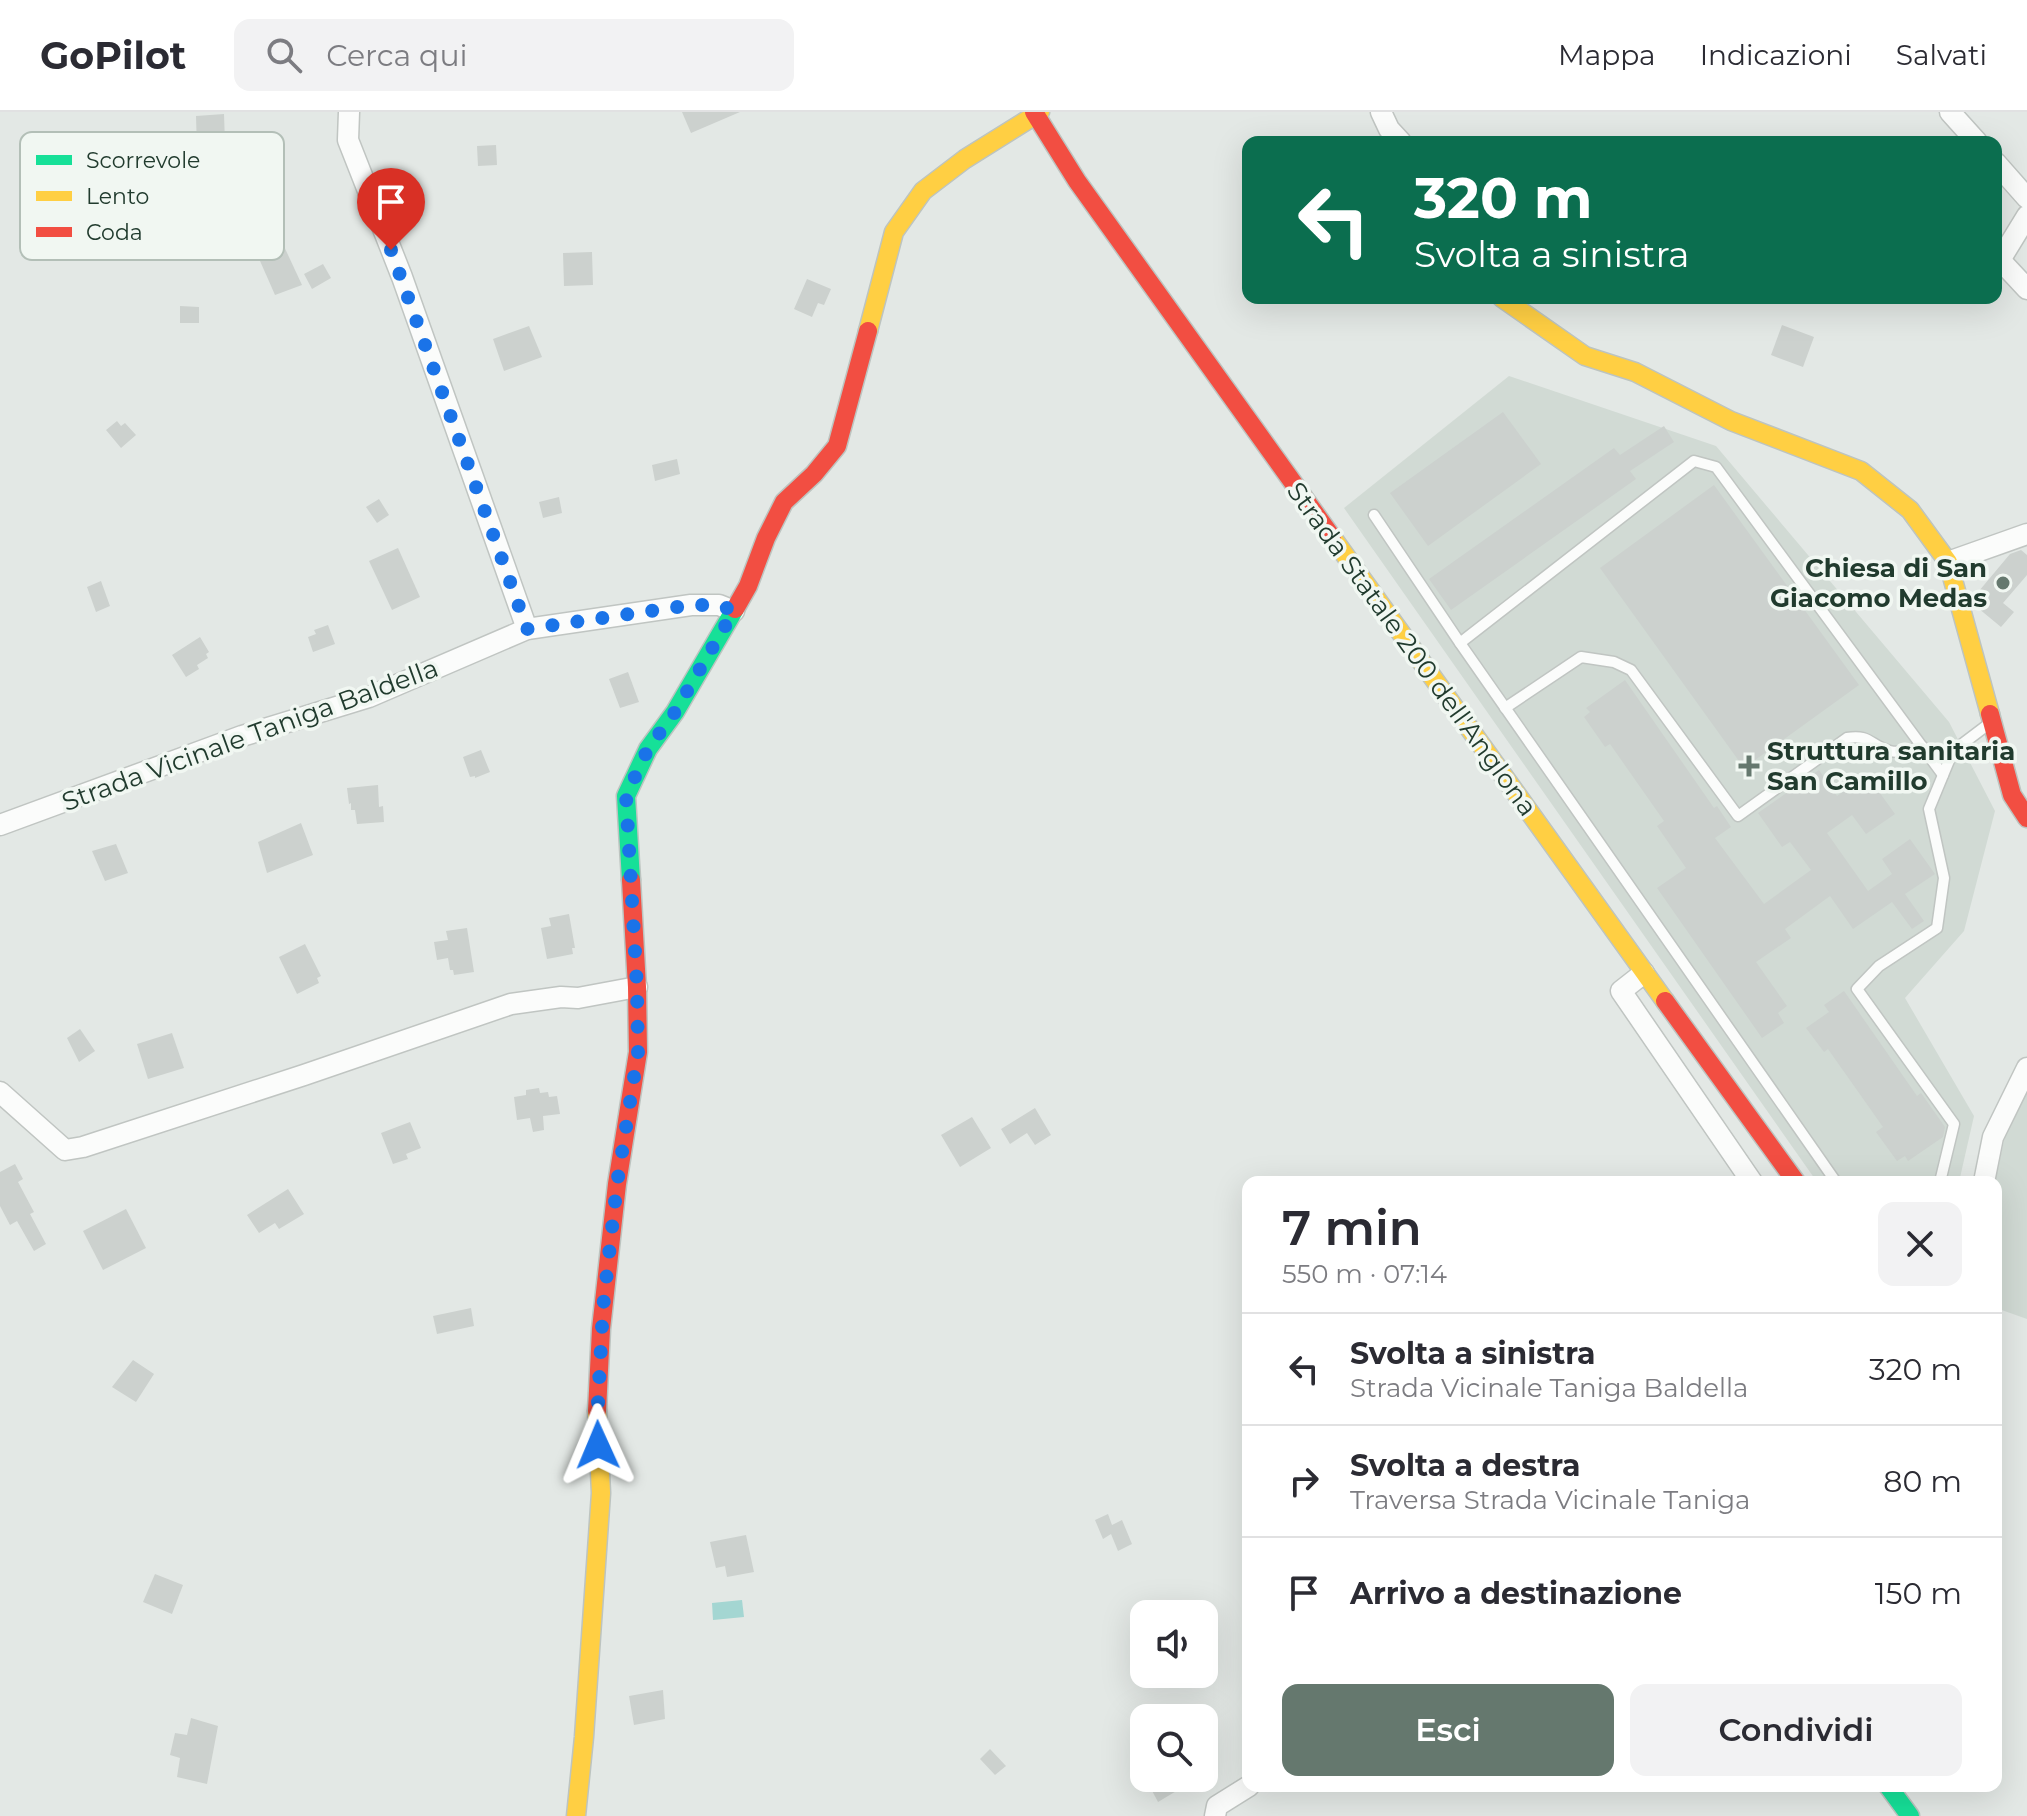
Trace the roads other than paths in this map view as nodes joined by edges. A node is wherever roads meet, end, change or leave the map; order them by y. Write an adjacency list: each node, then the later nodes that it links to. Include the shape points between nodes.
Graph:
1 (349, 112): 21 (street, via 348,140)
2 (1011, 112): 8 (street)
3 (1381, 112): 6 (street)
4 (1950, 112): 7 (street)
5 (1036, 113): 8 (street); 9 (street, Strada Statale 200 dell'Anglona)
6 (1395, 136)
7 (1972, 136)
8 (982, 147): 9 (street, via 1033,136); 20 (street, via 923,191 894,232 837,446 784,502)
9 (1061, 156): 29 (street, Strada Statale 200 dell'Anglona)
10 (2002, 170): 11 (street)
11 (2027, 198)
12 (2027, 216): 13 (street)
13 (2002, 252)
14 (2002, 262): 15 (street)
15 (2027, 289)
16 (1511, 304): 19 (street, via 1585,356 1635,372 1731,421 1861,471 1910,510)
17 (1374, 515): 22 (lane)
18 (2027, 534): 19 (street)
19 (1948, 562): 24 (street)
20 (734, 611): 21 (street, Strada Vicinale Taniga Baldella, via 691,605); 30 (street, via 648,749 626,796)
21 (527, 629): 28 (street, Strada Vicinale Taniga Baldella, via 369,697 242,736)
22 (1460, 643): 23 (lane); 25 (lane, via 1694,461 1716,467)
23 (1505, 708): 25 (lane, via 1581,657 1614,662 1631,670 1738,816 1847,738 1859,736 1888,751); 35 (lane)
24 (1992, 722): 26 (lane, via 1953,751); 27 (street, via 2012,795)
25 (1923, 747): 26 (lane)
26 (1943, 775): 36 (lane, via 1929,809 1944,878 1937,928 1879,966 1857,989 1954,1124)
27 (2027, 818)
28 (0, 825)
29 (1644, 973): 33 (street, via 1621,991); 34 (street, Strada Statale 200 dell'Anglona)
30 (637, 987): 32 (street, via 511,1004 65,1150); 40 (street, via 638,1052 601,1329 601,1493)
31 (2027, 1068): 37 (street, via 1993,1137)
32 (0, 1092)
33 (1748, 1176)
34 (1792, 1176)
35 (1832, 1176)
36 (1941, 1176)
37 (1985, 1176)
38 (1242, 1790): 41 (street, via 1217,1806)
39 (1892, 1792): 42 (street)
40 (576, 1816)
41 (1215, 1816)
42 (1910, 1816)

